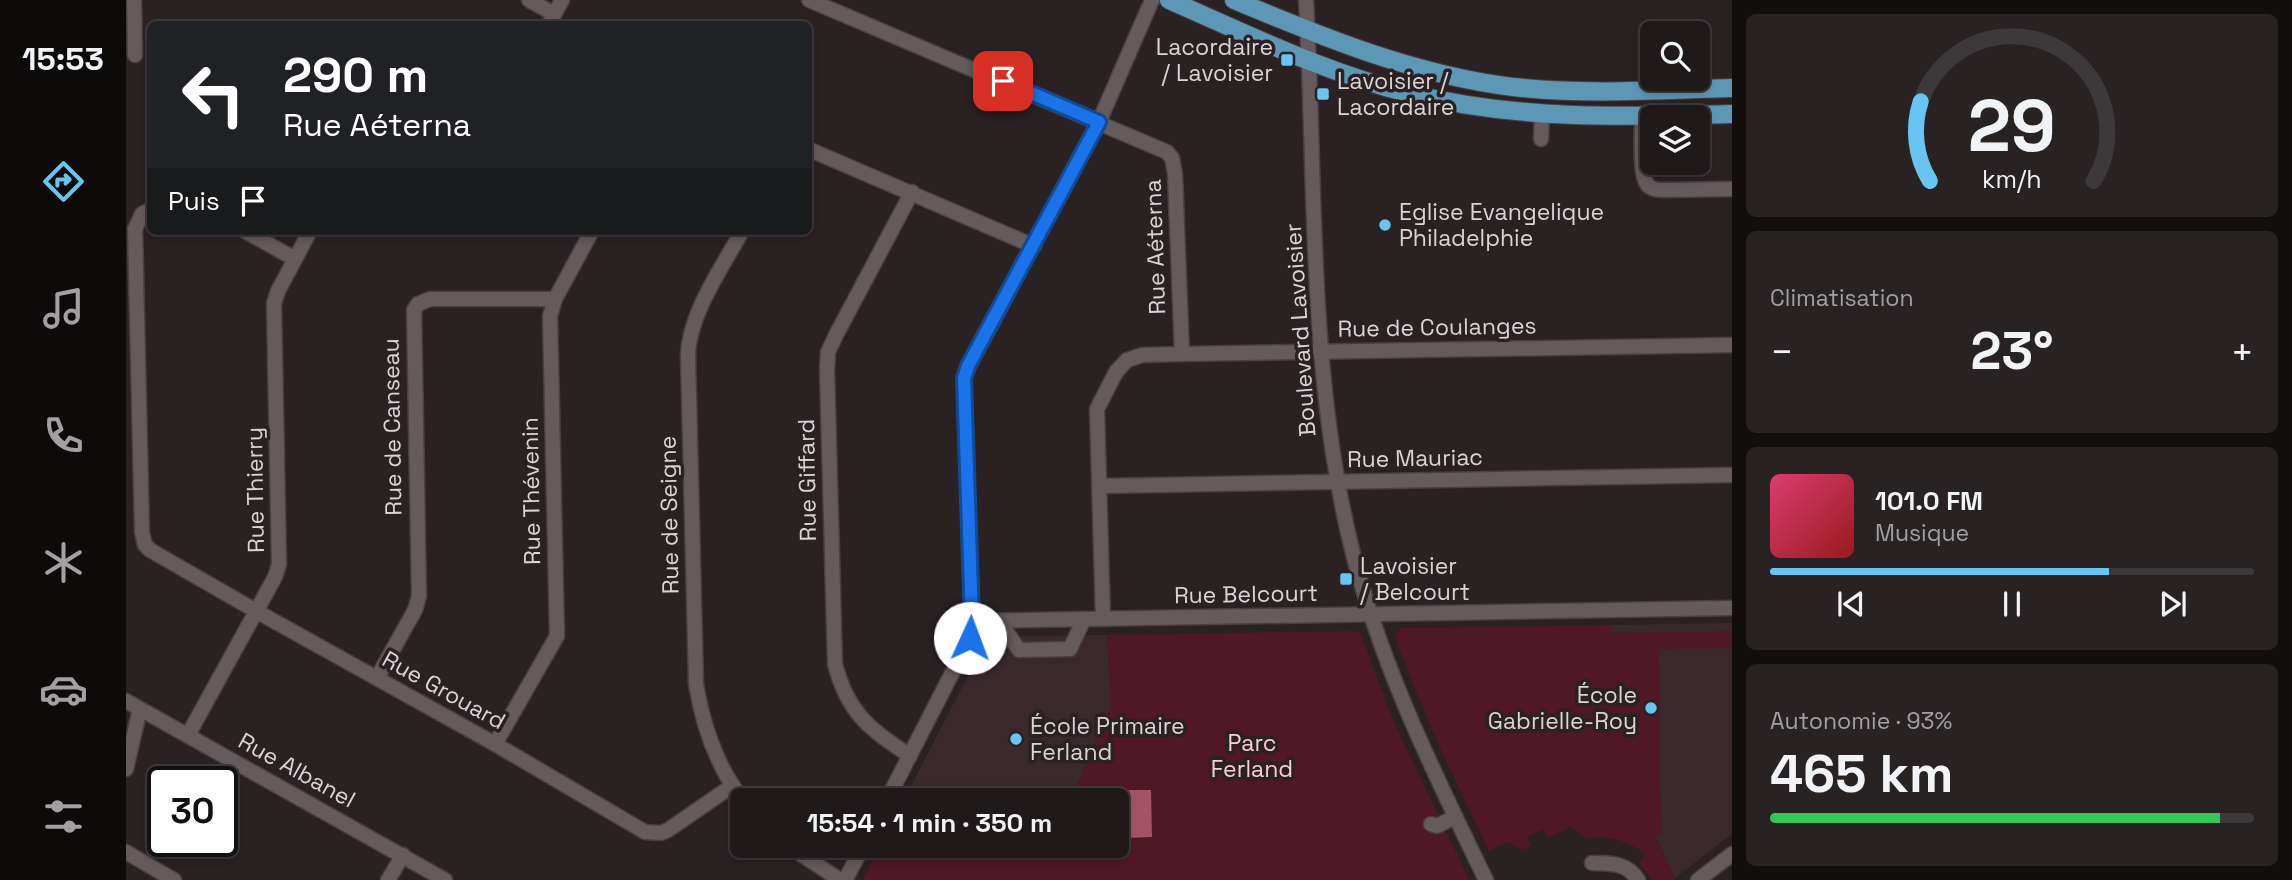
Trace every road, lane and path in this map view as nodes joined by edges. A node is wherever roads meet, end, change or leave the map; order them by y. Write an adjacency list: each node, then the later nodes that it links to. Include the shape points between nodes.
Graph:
1 (134, 0): 11 (street)
2 (529, 0): 9 (street)
3 (562, 0): 9 (street)
4 (809, 0): 18 (street, Rue Aéterna)
5 (1152, 0): 18 (street)
6 (1169, 0): 12 (main road)
7 (1234, 0): 10 (main road)
8 (1306, 0): 10 (street, Boulevard Lavoisier)
9 (552, 19)
10 (1308, 31): 12 (street, Boulevard Lavoisier); 13 (main road, via 1412,67 1513,87 1576,91)
11 (131, 55)
12 (1310, 61): 14 (main road, via 1407,93); 34 (street, Boulevard Lavoisier)
13 (1732, 88)
14 (1542, 114): 17 (main road); 19 (street)
15 (1710, 114): 16 (main road)
16 (1732, 114)
17 (1640, 116)
18 (1099, 122): 29 (street); 35 (street, Rue Aéterna, via 1161,148 1172,158)
19 (1541, 139)
20 (812, 151): 23 (street)
21 (1644, 175): 22 (street, via 1654,190)
22 (1732, 189)
23 (912, 192): 29 (street); 51 (street, Rue Giffard, via 836,335 828,352 827,370 835,664 862,720)
24 (147, 212): 32 (street, via 135,229)
25 (252, 235): 30 (street)
26 (308, 235): 30 (street, Rue Thierry)
27 (590, 235): 31 (street, Rue Thévenin)
28 (740, 235): 53 (street, Rue de Seigne, via 689,334 688,354 696,684 707,735)
29 (1034, 246): 44 (street, via 964,378)
30 (295, 259): 40 (street, Rue Thierry, via 278,290 274,316 279,564)
31 (555, 299): 46 (street, Rue de Canseau, via 430,299 414,310 419,596); 50 (street, Rue Thévenin, via 550,316 557,636)
32 (131, 305): 40 (street, Rue Grouard, via 145,545)
33 (1732, 345): 34 (street, Rue de Coulanges)
34 (1320, 352): 35 (street, Rue de Coulanges); 37 (street, Boulevard Lavoisier)
35 (1182, 354): 38 (street, Rue de Coulanges, via 1134,356 1121,365 1097,409)
36 (1732, 475): 37 (street, Rue Mauriac)
37 (1337, 482): 38 (street, Rue Mauriac); 41 (street, Boulevard Lavoisier)
38 (1100, 486): 42 (street)
39 (1732, 608): 41 (street, Rue Belcourt)
40 (256, 611): 46 (street, Rue Grouard); 49 (street, Rue Thierry)
41 (1370, 615): 42 (street, Rue Belcourt); 55 (street, Boulevard Lavoisier)
42 (1103, 619): 43 (street, Rue Belcourt)
43 (1084, 620): 45 (street, Rue Belcourt); 45 (street, via 1070,649 1044,650 1019,650)
44 (972, 621): 45 (street, Rue Belcourt); 51 (street, via 970,638)
45 (999, 621)
46 (377, 678): 50 (street, Rue Grouard)
47 (126, 701): 48 (street, Rue Albanel)
48 (140, 709): 49 (street, Rue Albanel); 52 (street)
49 (188, 735): 59 (street, Rue Albanel)
50 (495, 744): 53 (street, Rue Grouard, via 645,832 668,830)
51 (910, 756): 54 (street)
52 (126, 769)
53 (732, 786)
54 (893, 788)
55 (1455, 817): 56 (street, via 1437,826); 68 (street, Boulevard Lavoisier)
56 (1431, 824)
57 (126, 852): 63 (street)
58 (1732, 854): 70 (street)
59 (403, 855): 64 (street); 65 (street, Rue Albanel)
60 (807, 858): 66 (street)
61 (857, 858): 67 (street)
62 (1592, 863): 69 (street, via 1624,866)
63 (174, 880)
64 (388, 880)
65 (445, 880)
66 (840, 880)
67 (845, 880)
68 (1486, 880)
69 (1638, 880)
70 (1698, 880)

